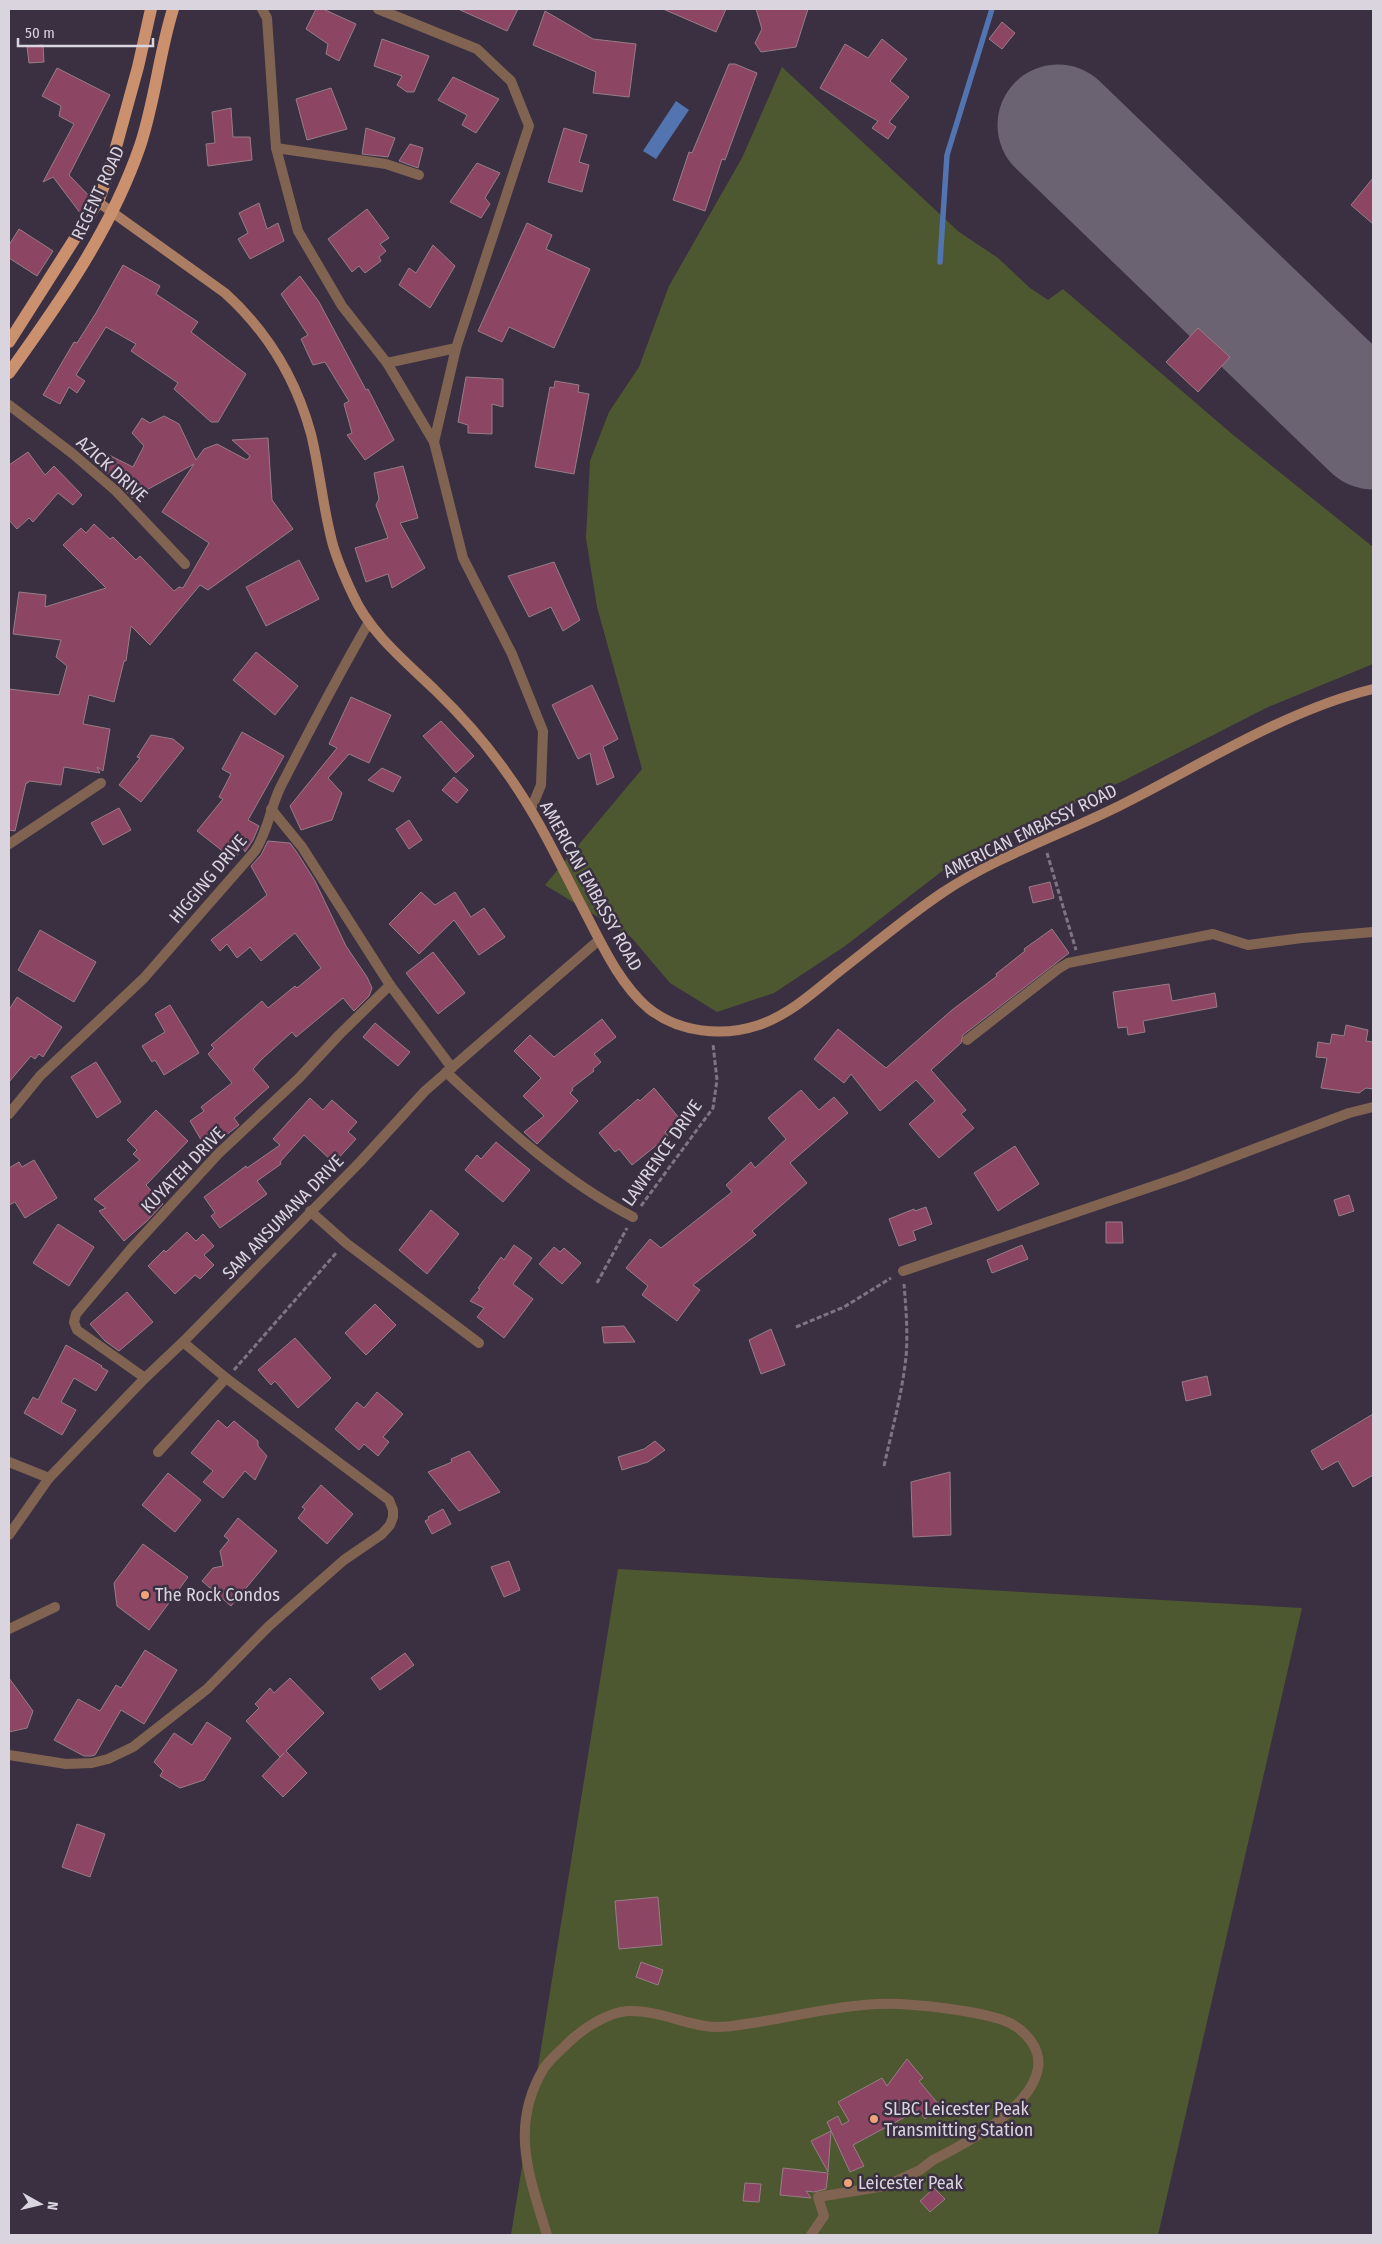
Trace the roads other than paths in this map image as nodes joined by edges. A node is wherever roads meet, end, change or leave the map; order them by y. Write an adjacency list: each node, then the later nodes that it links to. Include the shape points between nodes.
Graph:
1 (151, 9): 7 (main road, REGENT ROAD, via 110,169)
2 (173, 9): 8 (main road, REGENT ROAD, via 140,144)
3 (262, 9): 5 (street, via 267,18)
4 (378, 9): 10 (street, via 477,49 511,81 529,126)
5 (276, 148): 6 (street, via 386,164); 11 (street, via 298,231 342,306)
6 (419, 175)
7 (98, 202): 8 (street, AMERICAN EMBASSY ROAD); 9 (main road, REGENT ROAD)
8 (113, 212): 12 (main road, REGENT ROAD, via 64,296); 16 (street, AMERICAN EMBASSY ROAD, via 225,293 270,343 300,400 311,434 330,537 355,600)
9 (9, 342)
10 (456, 348): 11 (street); 14 (street)
11 (387, 363): 14 (street)
12 (9, 373)
13 (9, 405): 15 (street, AZICK DRIVE, via 116,491)
14 (434, 442): 20 (street, via 463,558 512,654 543,730 541,785)
15 (185, 564)
16 (369, 622): 19 (street, HIGGING DRIVE, via 326,696); 20 (street, AMERICAN EMBASSY ROAD, via 473,730)
17 (1373, 689): 23 (street, AMERICAN EMBASSY ROAD, via 1341,698 1280,724 1115,808 969,876 776,1018 738,1030 711,1031 673,1024 645,1005 627,985)
18 (101, 783): 21 (street)
19 (271, 809): 24 (street, via 302,847); 28 (street, HIGGING DRIVE, via 262,840 224,886 144,978 40,1076)
20 (531, 810): 23 (street, AMERICAN EMBASSY ROAD)
21 (9, 844)
22 (1373, 932): 25 (street, via 1248,945 1213,934 1068,963)
23 (599, 940): 26 (street, SAM ANSUMANA DRIVE)
24 (390, 985): 26 (street); 34 (street, KUYATEH DRIVE, via 299,1078 218,1154 76,1314 77,1330)
25 (968, 1040)
26 (449, 1070): 29 (street, SAM ANSUMANA DRIVE, via 424,1091 360,1162); 30 (street, via 520,1141 600,1200)
27 (1373, 1107): 31 (street, via 1349,1113 1180,1177)
28 (9, 1114)
29 (310, 1211): 32 (street, SAM ANSUMANA DRIVE); 33 (street)
30 (633, 1217)
31 (903, 1271)
32 (183, 1342): 34 (street, SAM ANSUMANA DRIVE); 35 (street)
33 (479, 1343)
34 (145, 1378): 38 (street, SAM ANSUMANA DRIVE)
35 (226, 1378): 36 (street); 42 (street, via 389,1500 394,1513 390,1525 344,1560 277,1619 207,1689 133,1747 92,1763 66,1764)
36 (158, 1452)
37 (9, 1462): 38 (street)
38 (49, 1478): 39 (street, SAM ANSUMANA DRIVE)
39 (9, 1535)
40 (55, 1607): 41 (street)
41 (9, 1629)
42 (9, 1754)
43 (547, 2235): 44 (street, via 524,2150 526,2106 545,2067 573,2037 599,2021 625,2011 657,2014 722,2028 879,2003 960,2011 999,2019 1012,2024 1029,2039 1036,2048 1038,2069 1032,2087 1021,2100 964,2145 920,2170 885,2186 818,2197 824,2216)
44 (811, 2235)

